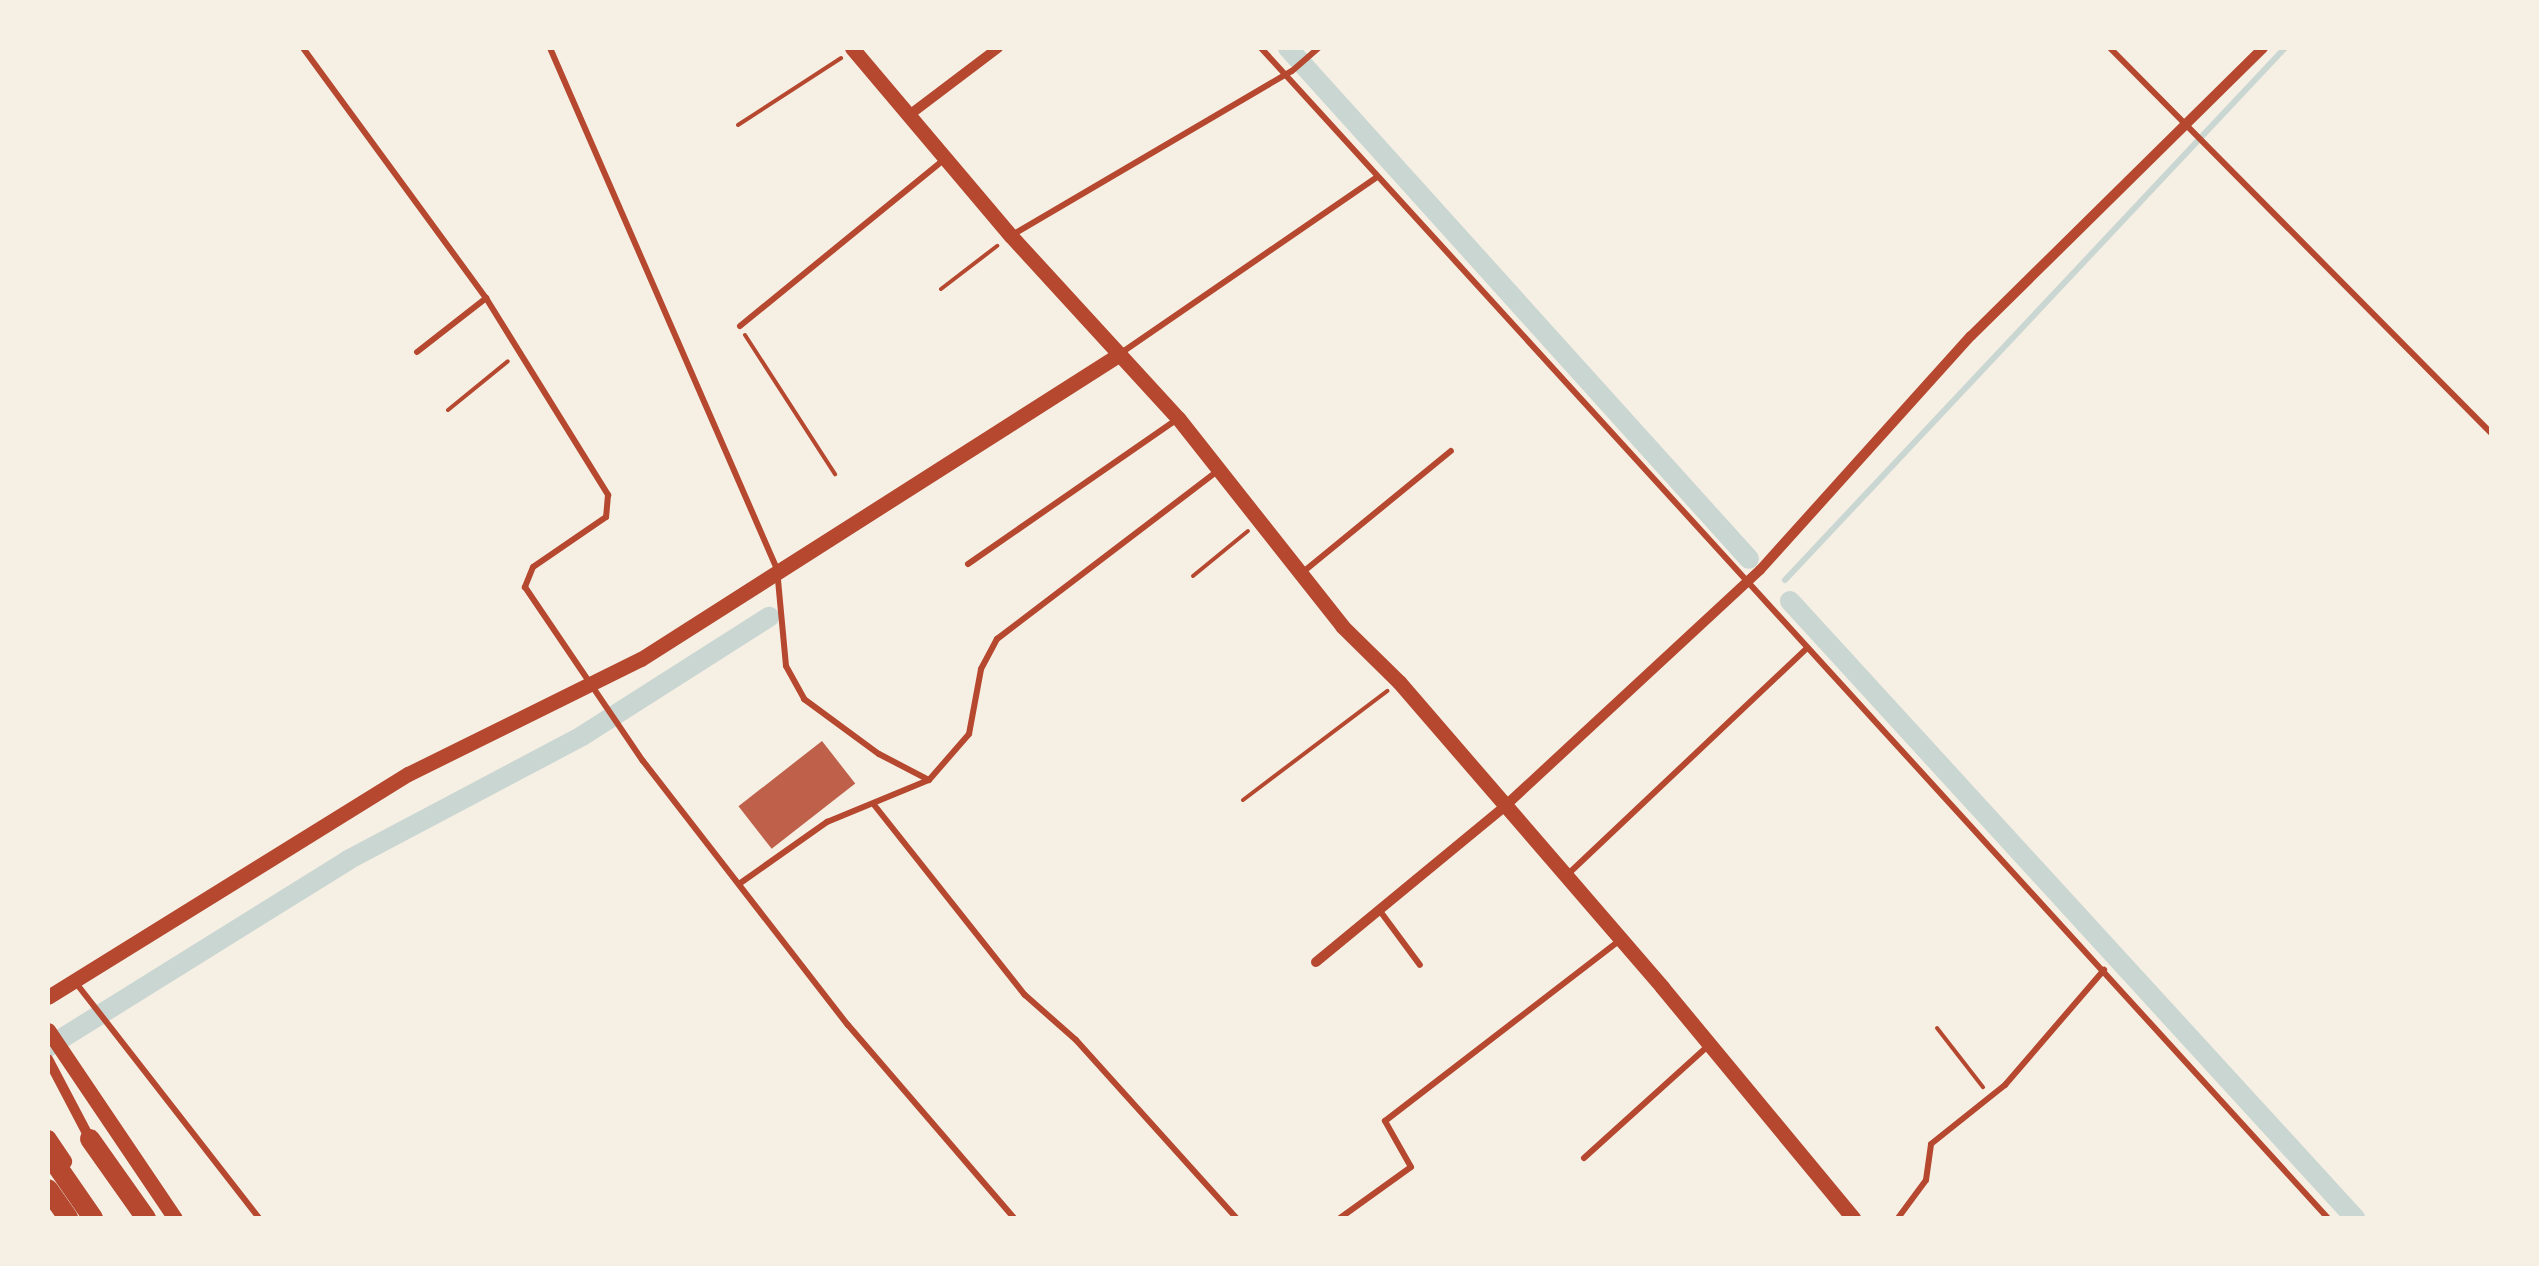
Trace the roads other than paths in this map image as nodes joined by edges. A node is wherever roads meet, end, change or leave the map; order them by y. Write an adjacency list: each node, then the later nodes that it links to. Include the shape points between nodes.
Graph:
1 (303, 48): 15 (lane)
2 (550, 48): 25 (lane)
3 (998, 48): 10 (street)
4 (1261, 48): 9 (lane)
5 (1318, 48): 9 (lane)
6 (2110, 48): 11 (lane)
7 (2263, 48): 11 (street)
8 (853, 49): 10 (street)
9 (1288, 74): 13 (lane); 14 (lane)
10 (908, 116): 12 (street)
11 (2188, 124): 21 (lane); 27 (street, via 1970,336)
12 (946, 158): 14 (street); 16 (lane)
13 (1376, 178): 18 (lane); 27 (lane)
14 (1010, 236): 18 (street)
15 (486, 298): 17 (lane); 29 (lane, via 608,495 606,517 525,579)
16 (740, 326)
17 (417, 352)
18 (1120, 354): 19 (street); 25 (street)
19 (1178, 418): 23 (street); 24 (lane)
20 (2492, 420): 21 (lane)
21 (2488, 430)
22 (1451, 451): 26 (lane)
23 (1220, 468): 26 (street); 30 (lane, via 997,639 981,669 969,734)
24 (968, 564)
25 (776, 569): 29 (street, via 681,634); 30 (lane, via 786,666 804,698 879,754)
26 (1302, 573): 32 (street)
27 (1748, 582): 28 (lane); 32 (street)
28 (1807, 648): 33 (lane); 39 (lane)
29 (591, 684): 34 (lane); 40 (street, via 408,774)
30 (930, 780): 31 (lane)
31 (875, 806): 34 (lane, via 827,822); 59 (lane, via 1026,995 1076,1040)
32 (1504, 807): 33 (street); 35 (street)
33 (1564, 877): 36 (street)
34 (739, 884): 58 (lane, via 848,1025)
35 (1380, 911): 37 (street); 38 (lane)
36 (1620, 940): 43 (street); 60 (lane, via 1385,1122 1411,1167)
37 (1316, 962)
38 (1420, 964)
39 (2104, 970): 62 (lane, via 1991,1098 1931,1144 1926,1180); 63 (lane)
40 (74, 981): 41 (street); 57 (lane)
41 (48, 997)
42 (48, 1031): 56 (street)
43 (1709, 1045): 48 (lane); 61 (street)
44 (48, 1060): 46 (street)
45 (48, 1137): 54 (street)
46 (90, 1140): 55 (highway)
47 (48, 1153): 53 (highway)
48 (1584, 1158)
49 (48, 1181): 52 (street)
50 (48, 1189): 51 (highway)
51 (68, 1218)
52 (85, 1218)
53 (94, 1218)
54 (102, 1218)
55 (146, 1218)
56 (175, 1218)
57 (259, 1218)
58 (1014, 1218)
59 (1236, 1218)
60 (1340, 1218)
61 (1852, 1218)
62 (1898, 1218)
63 (2328, 1218)

